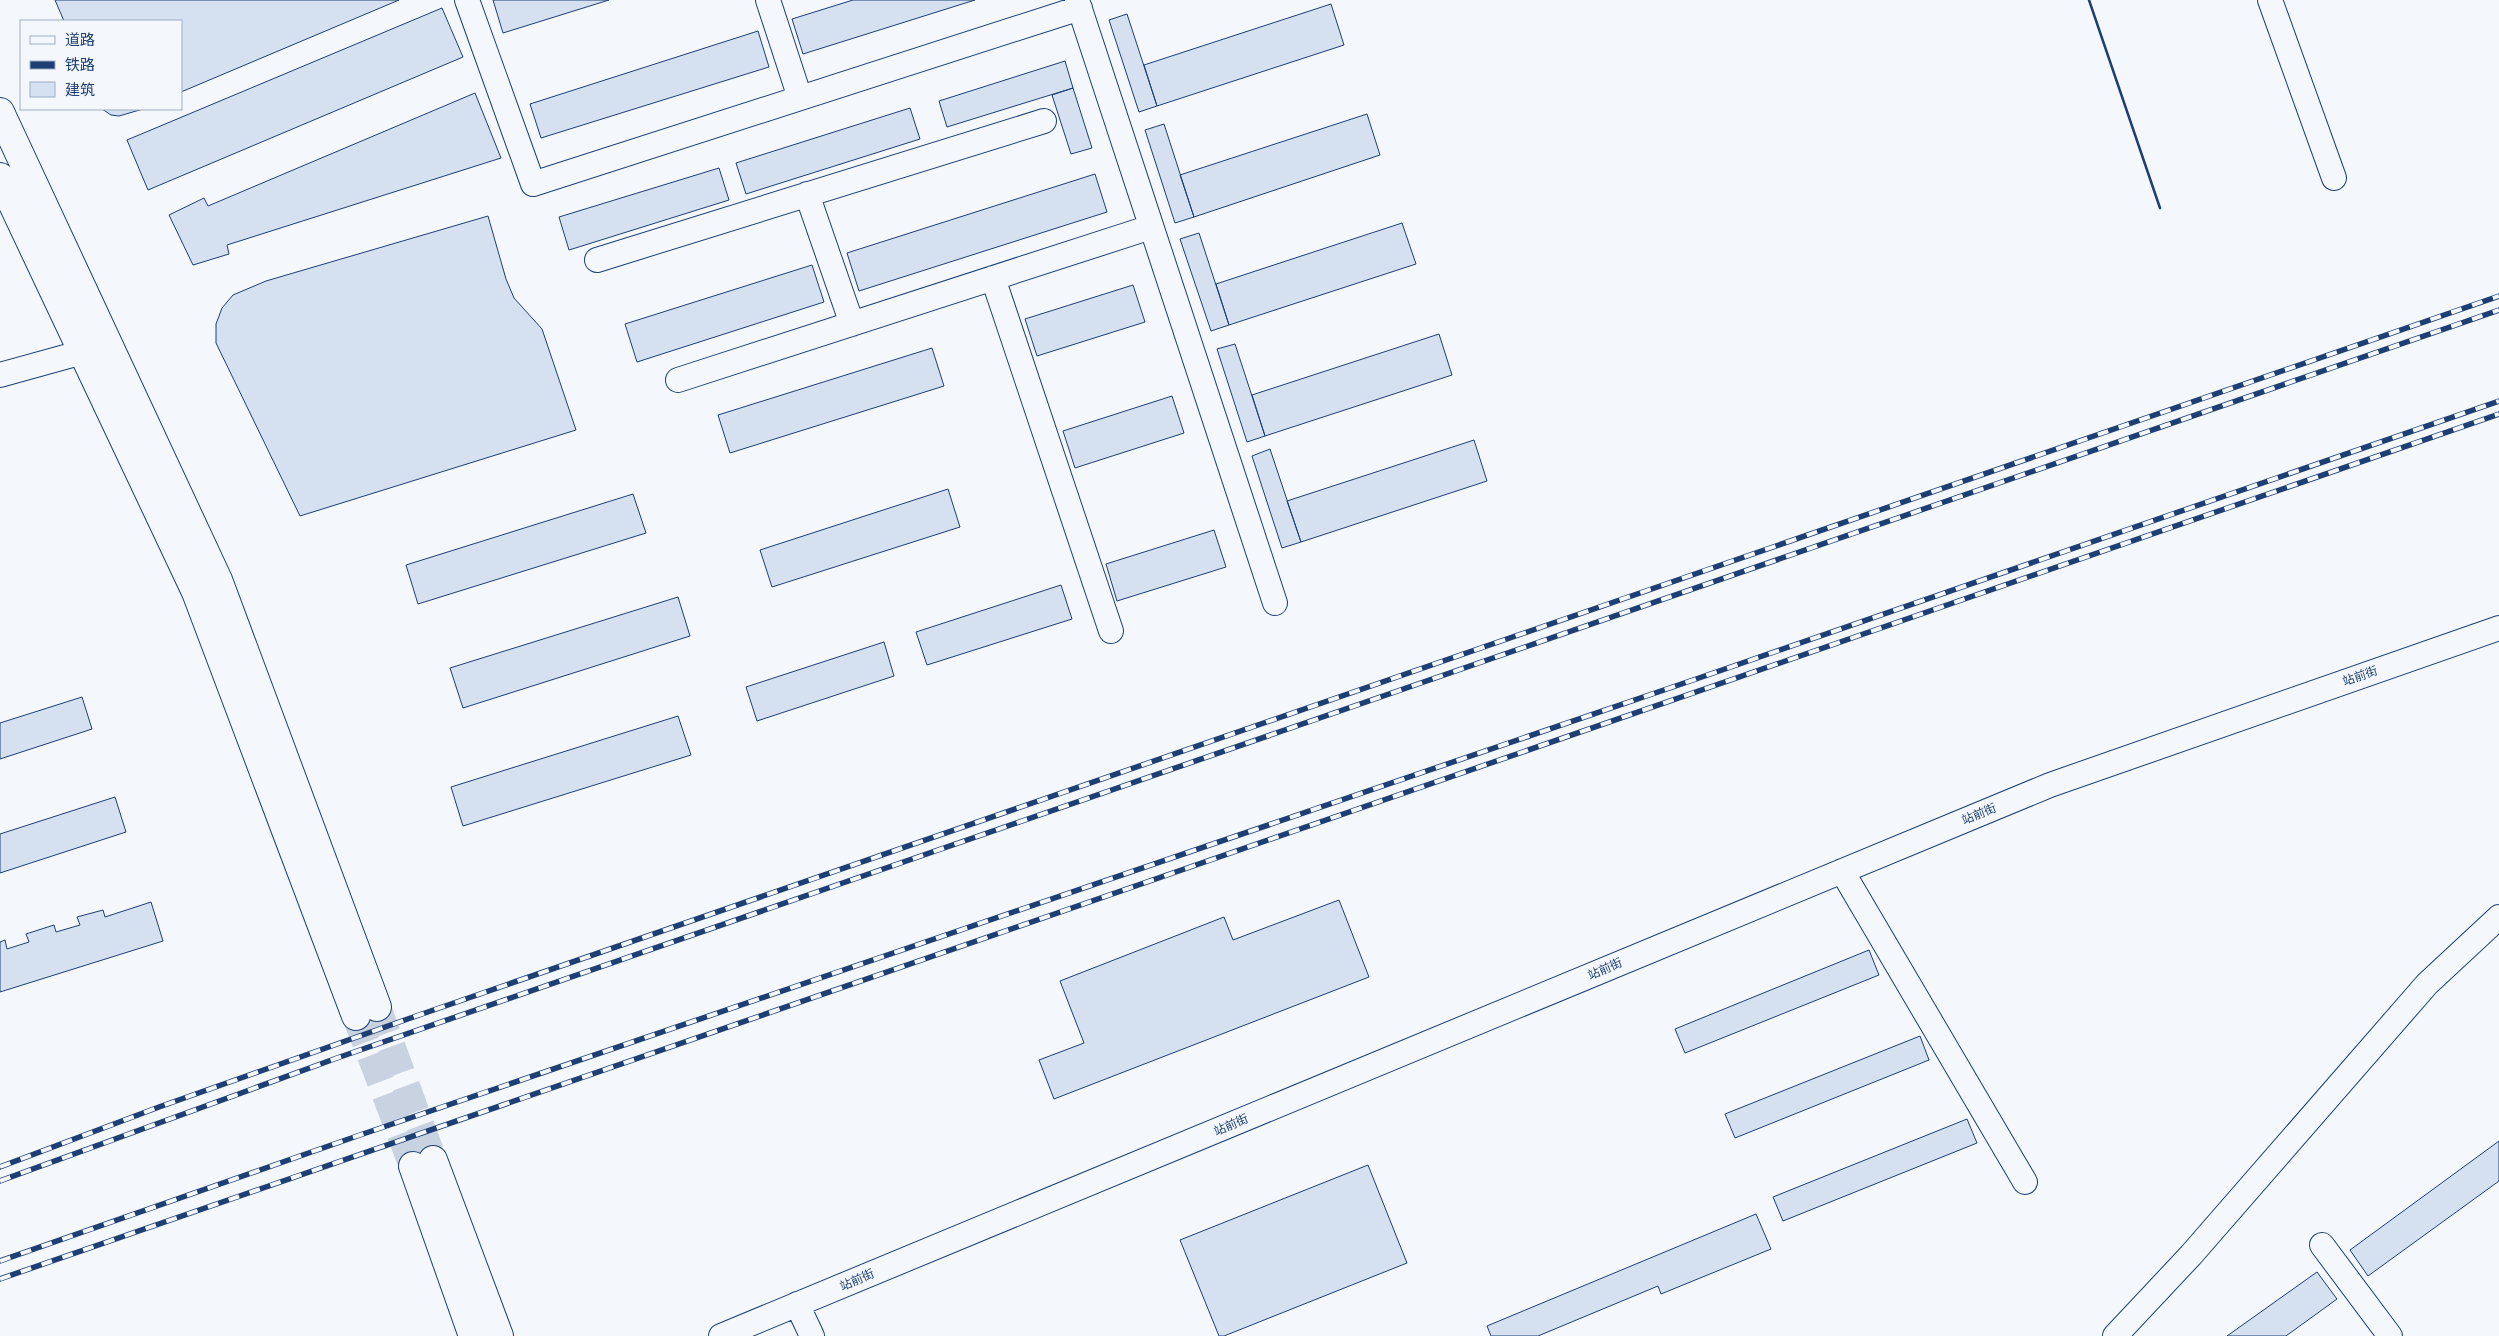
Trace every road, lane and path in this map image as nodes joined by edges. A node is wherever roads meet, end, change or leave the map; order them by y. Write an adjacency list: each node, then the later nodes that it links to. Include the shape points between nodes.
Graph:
1 (467, 0): 5 (street, via 533,184)
2 (768, 0): 5 (street)
3 (2270, 0): 9 (street)
4 (1078, 4): 5 (street); 11 (street)
5 (800, 98)
6 (0, 112): 15 (main road, via 218,580 366,1012 196,592)
7 (1044, 121): 10 (street)
8 (0, 177): 15 (main road)
9 (2334, 178)
10 (806, 194): 12 (street); 14 (street)
11 (1152, 227): 13 (street); 18 (street)
12 (597, 260)
13 (993, 278): 14 (street); 20 (street)
14 (852, 324): 17 (street)
15 (83, 352): 16 (street)
16 (0, 375)
17 (678, 380)
18 (1275, 604)
19 (2499, 628): 21 (street, 站前街, via 2050,785)
20 (1111, 631)
21 (1842, 871): 23 (street); 25 (street, 站前街)
22 (2499, 917): 30 (street, via 2427,984 2191,1255)
23 (2026, 1182)
24 (2322, 1244): 31 (street)
25 (797, 1304): 28 (street, 站前街); 29 (street)
26 (474, 1336): 27 (main road, via 423,1163)
27 (499, 1336)
28 (721, 1336)
29 (812, 1336)
30 (2115, 1336)
31 (2390, 1336)

